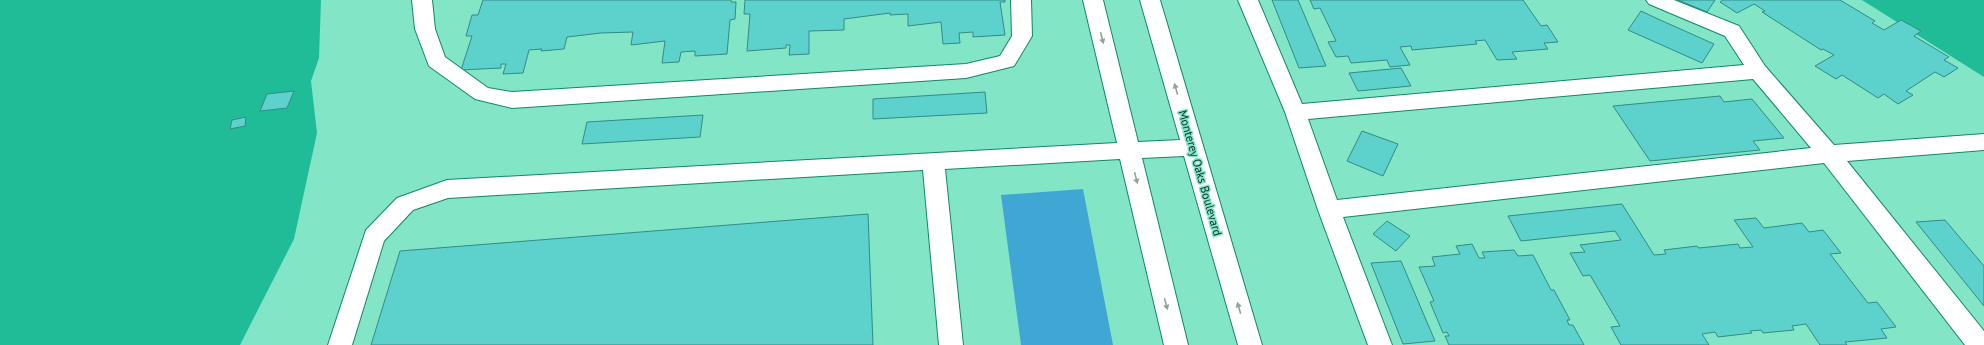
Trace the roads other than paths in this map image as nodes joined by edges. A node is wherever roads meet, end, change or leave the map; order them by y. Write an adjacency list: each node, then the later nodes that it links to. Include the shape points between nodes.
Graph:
1 (422, 0): 2 (street, via 425,29 436,61 482,94 512,100 966,71 1007,61 1022,36)
2 (1021, 0)
3 (1093, 0): 11 (street, one-way to 11)
4 (1150, 0): 10 (street, Monterey Oaks Boulevard, one-way to 4)
5 (1248, 0): 8 (street)
6 (1656, 0): 7 (street, via 1732,31)
7 (1758, 71): 8 (street); 12 (street)
8 (1296, 112): 14 (street)
9 (1984, 142): 12 (street)
10 (1193, 147): 11 (street); 18 (street, Monterey Oaks Boulevard, one-way to 10)
11 (1129, 150): 13 (street); 17 (street, one-way to 17)
12 (1830, 154): 14 (street); 20 (street)
13 (933, 161): 15 (street, via 447,188 405,204 374,237); 16 (street)
14 (1329, 210): 19 (street)
15 (340, 345)
16 (951, 345)
17 (1176, 345)
18 (1250, 345)
19 (1380, 345)
20 (1980, 345)

